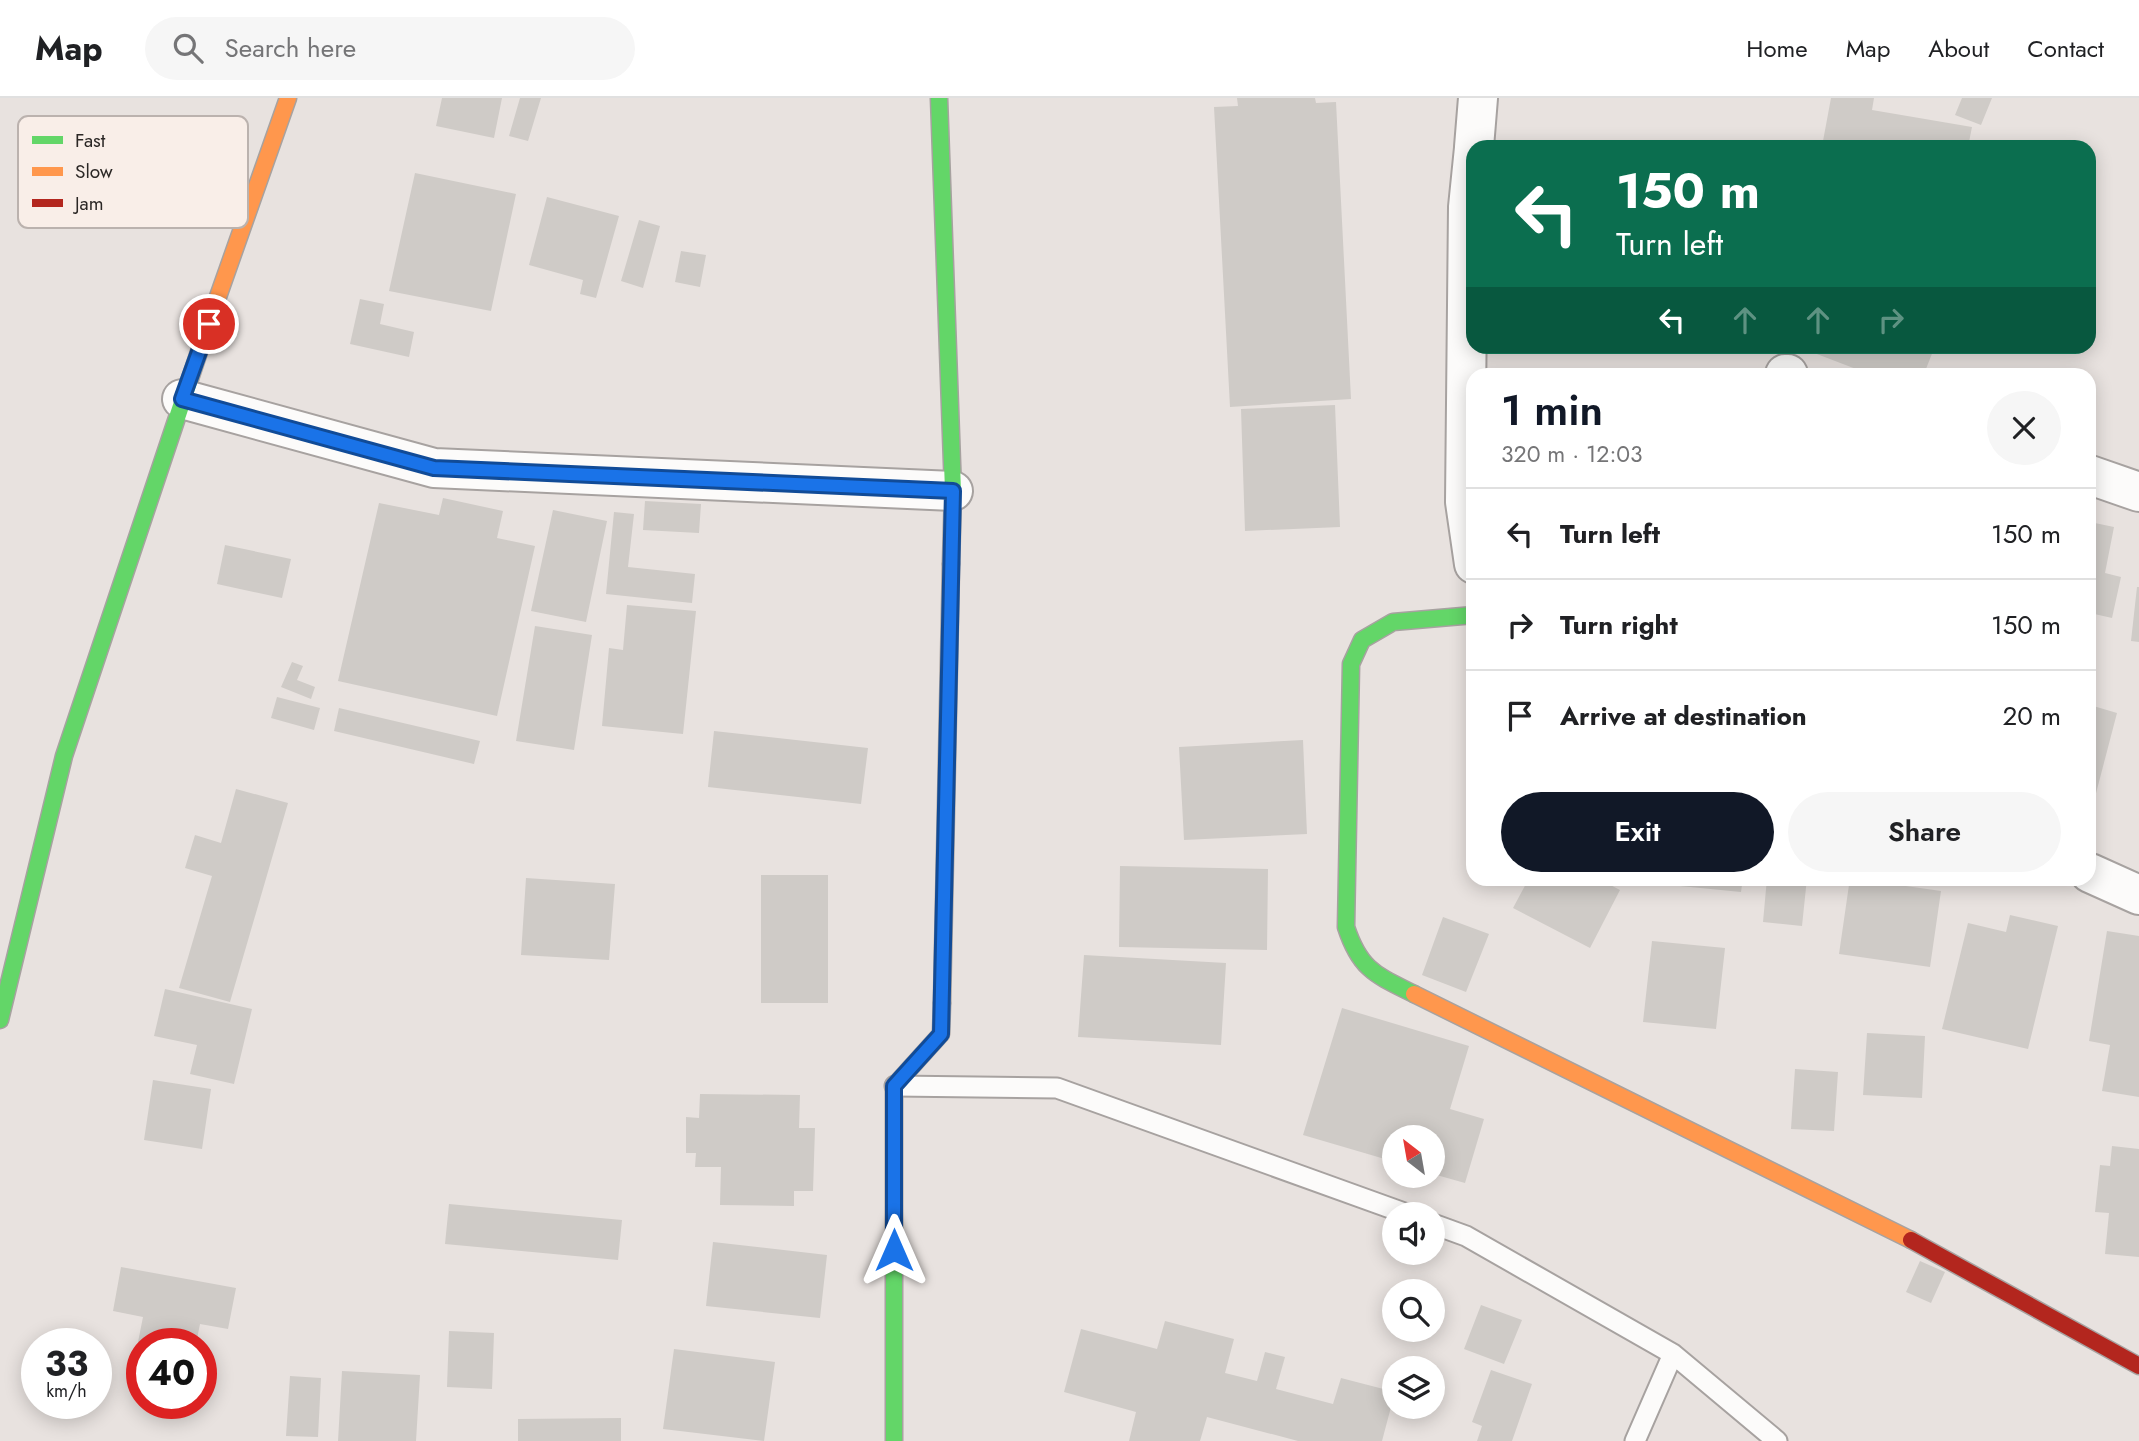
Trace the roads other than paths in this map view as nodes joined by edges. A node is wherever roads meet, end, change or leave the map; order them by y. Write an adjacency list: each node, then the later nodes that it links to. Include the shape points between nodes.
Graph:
1 (288, 98): 5 (street)
2 (939, 98): 10 (street)
3 (1478, 98): 4 (street)
4 (1475, 140)
5 (248, 212)
6 (242, 228): 7 (street)
7 (182, 399): 10 (street, via 434,468); 16 (street, via 64,756)
8 (1466, 404): 12 (street)
9 (2096, 477): 11 (street)
10 (953, 491): 17 (street, via 941,1034)
11 (2139, 492)
12 (1466, 509)
13 (1466, 616): 21 (street, via 1393,622 1362,640 1351,664 1346,927 1354,951 1374,974 1902,1235)
14 (2096, 876): 15 (street)
15 (2139, 895)
16 (0, 1020)
17 (894, 1086): 18 (lane, via 1057,1088); 22 (street)
18 (1382, 1205)
19 (1445, 1228): 20 (lane)
20 (1673, 1354): 23 (lane); 24 (lane)
21 (2139, 1366)
22 (894, 1441)
23 (1635, 1441)
24 (1777, 1441)

